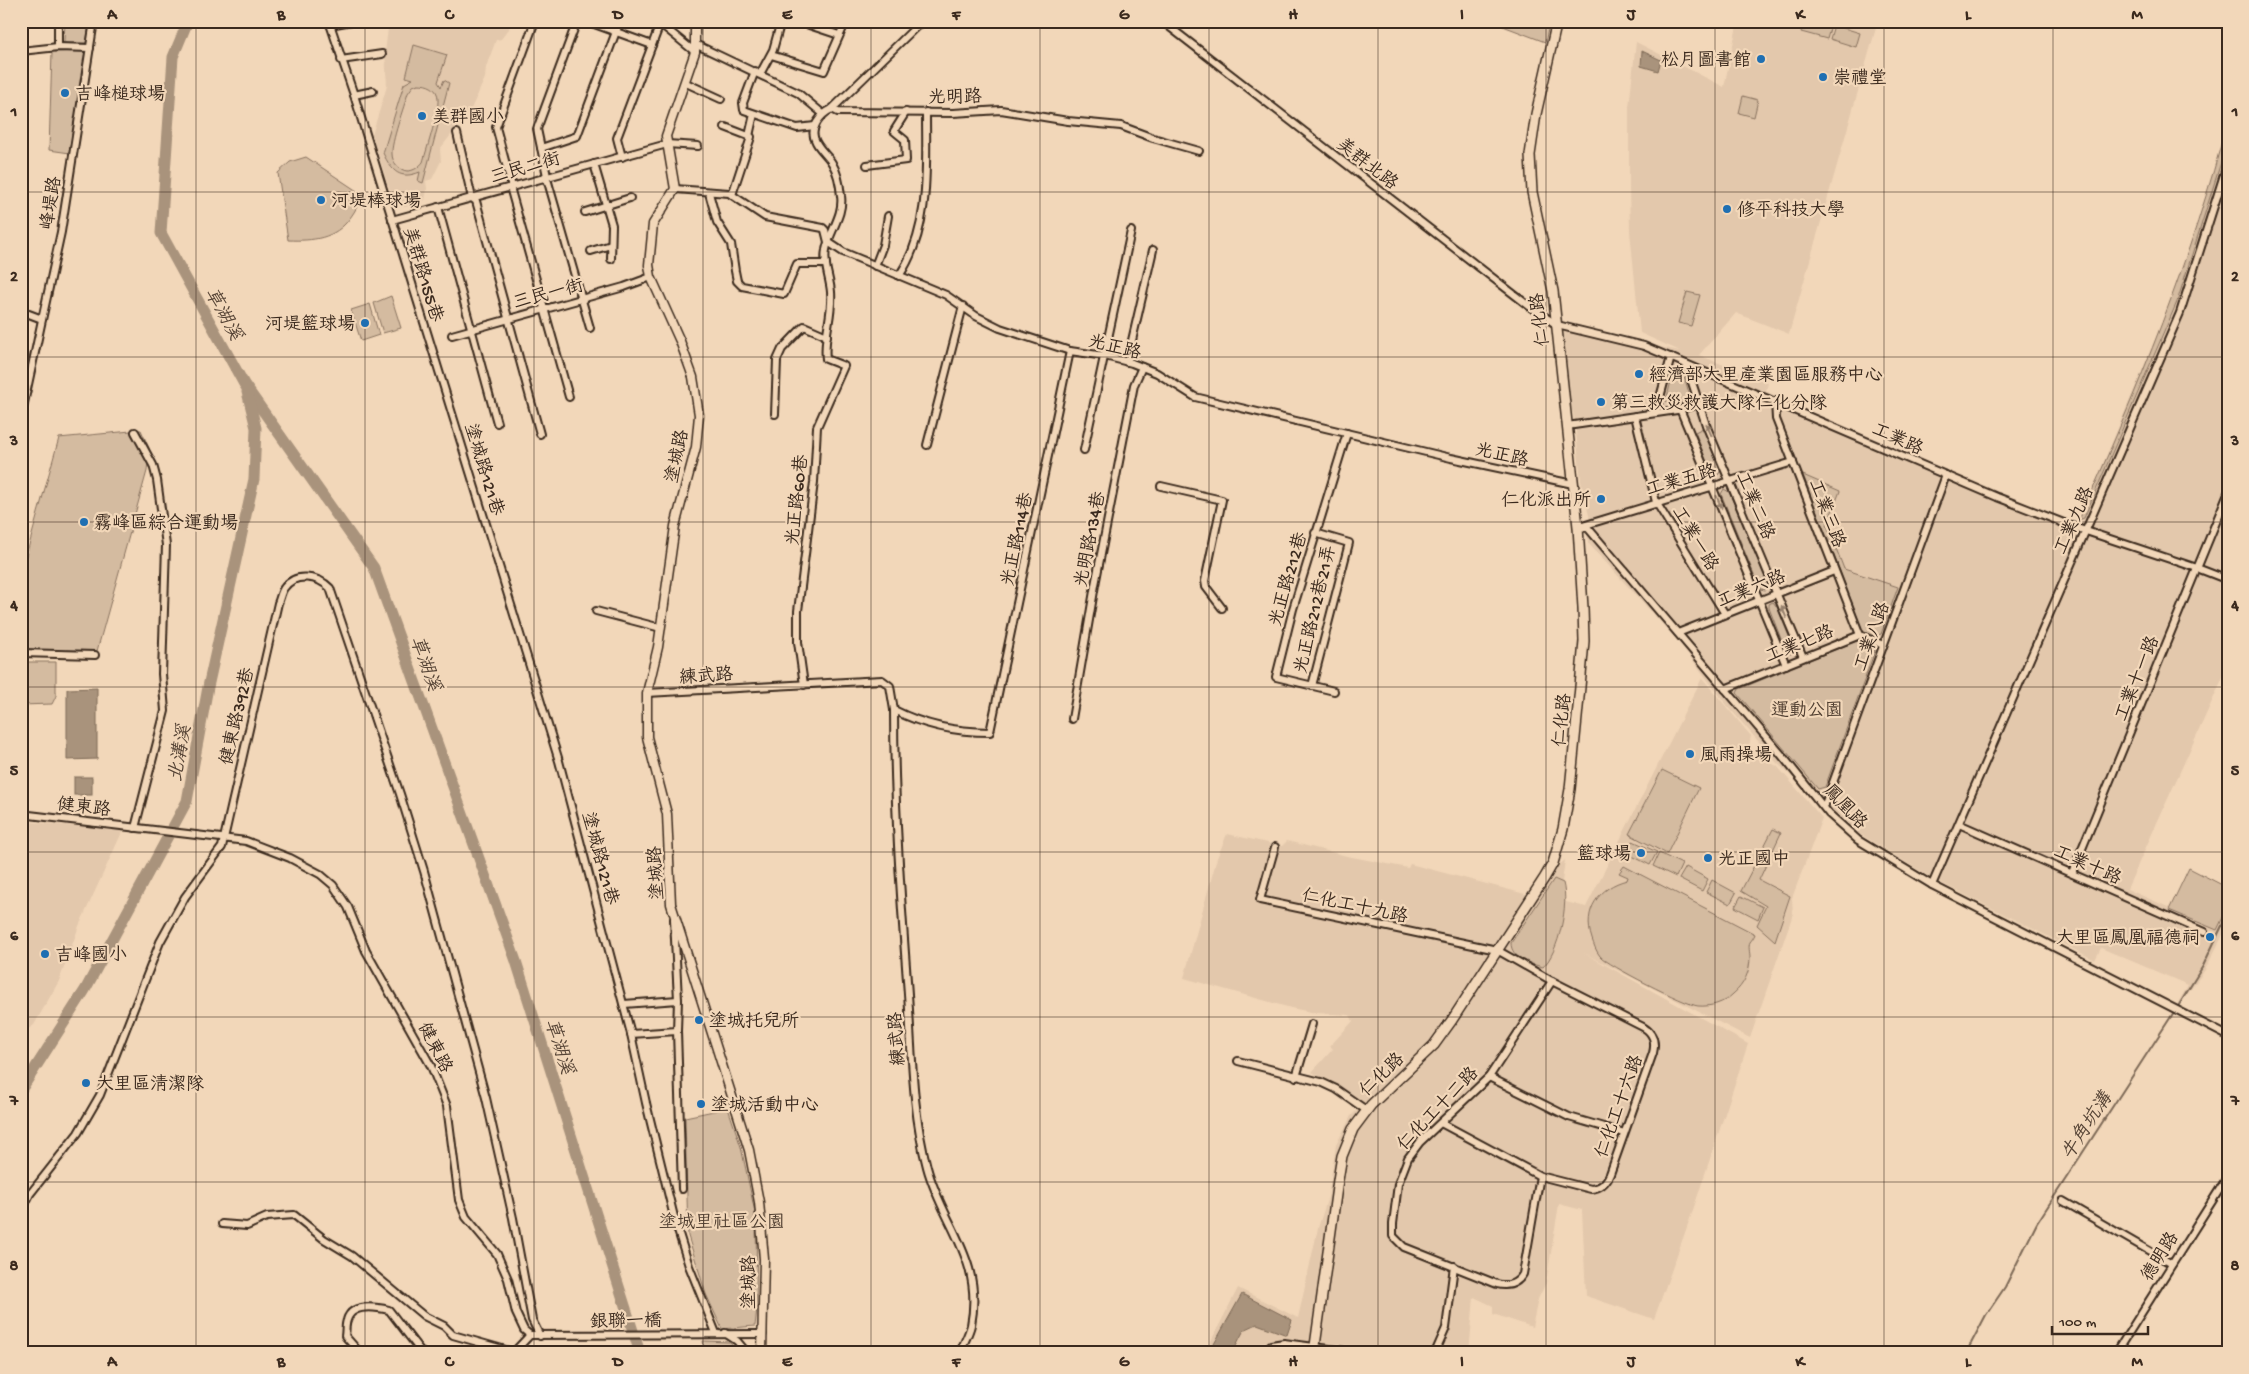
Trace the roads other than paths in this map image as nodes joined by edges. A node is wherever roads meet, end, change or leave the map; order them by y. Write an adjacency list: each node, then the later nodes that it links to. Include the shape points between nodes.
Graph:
1 (58, 21): 20 (street)
2 (94, 21): 21 (street, 峰堤路)
3 (352, 21): 16 (street)
4 (535, 21): 50 (street, via 496,127)
5 (577, 21): 43 (street, via 538,129)
6 (586, 21): 17 (street)
7 (620, 21): 17 (street)
8 (695, 21): 22 (street)
9 (781, 21): 25 (street)
10 (796, 21): 18 (street)
11 (846, 21): 18 (street)
12 (922, 21): 32 (street)
13 (1162, 21): 77 (street, 美群北路)
14 (1557, 21): 77 (main road, 仁化路, via 1530,155 1532,192)
15 (658, 22): 19 (street); 22 (street)
16 (329, 23): 26 (street, 美群路155巷)
17 (616, 32): 19 (street); 43 (street, via 577,136)
18 (839, 35): 25 (street, via 824,71)
19 (652, 45): 45 (street, via 617,138)
20 (58, 47): 21 (street); 23 (street)
21 (90, 48): 75 (street, 峰堤路, via 61,232)
22 (695, 48): 27 (street); 28 (street)
23 (21, 52)
24 (382, 54): 26 (street)
25 (771, 55): 27 (street)
26 (341, 60): 30 (street, 美群路155巷)
27 (757, 72): 35 (street, via 798,93); 36 (street, via 743,103 744,110)
28 (686, 83): 31 (street); 42 (street, via 666,136)
29 (373, 91): 30 (street)
30 (354, 95): 60 (street, 美群路155巷)
31 (721, 99)
32 (832, 109): 33 (street, 光明路, via 838,112); 35 (street)
33 (906, 112): 34 (street, 光明路); 48 (street, via 894,131 905,140 906,160)
34 (926, 112): 44 (street, 光明路, via 1001,110 1121,126); 70 (street, via 926,169 921,222 916,244)
35 (822, 113): 37 (street)
36 (754, 114): 37 (street, via 796,128); 40 (street)
37 (815, 126): 62 (street, 光正路60巷, via 815,141 833,165 840,184 842,207)
38 (725, 127): 40 (street)
39 (457, 133): 54 (street)
40 (749, 136): 53 (street)
41 (695, 143): 42 (street, 三民二街)
42 (667, 144): 45 (street, 三民二街); 51 (street)
43 (541, 148): 49 (street)
44 (1199, 151)
45 (622, 157): 47 (street, 三民二街)
46 (2228, 162): 113 (street, 工業九路, via 2184,302)
47 (594, 164): 49 (street, 三民二街); 56 (street)
48 (867, 165)
49 (546, 176): 50 (street, 三民二街); 71 (street)
50 (511, 187): 54 (street, 三民二街); 73 (street)
51 (675, 189): 52 (street, 光正路); 69 (street, 塗城路, via 653,224)
52 (709, 193): 53 (street, 光正路); 67 (street, via 717,222 731,244 737,280 742,286 784,294 797,264)
53 (732, 195): 62 (street, 光正路, via 766,217 823,228)
54 (472, 198): 57 (street, 三民二街); 76 (street, via 476,201)
55 (630, 198): 56 (street)
56 (606, 205): 58 (street); 63 (street, via 612,226)
57 (438, 207): 60 (street, 三民二街); 78 (street)
58 (584, 212)
59 (888, 216): 68 (street)
60 (392, 220): 88 (street, 美群路155巷)
61 (1131, 231): 83 (street)
62 (829, 242): 67 (street, 光正路60巷); 68 (street, 光正路)
63 (611, 245): 65 (street); 66 (street)
64 (1154, 250): 85 (street)
65 (591, 251)
66 (610, 259)
67 (826, 264): 81 (street, 光正路60巷, via 831,291)
68 (875, 266): 70 (street, 光正路)
69 (651, 276): 71 (street, 三民一街); 123 (street, 塗城路, via 680,341 692,377 699,415 696,447 674,534)
70 (899, 276): 72 (street, 光正路, via 946,295)
71 (581, 299): 73 (street, 三民一街); 79 (street)
72 (963, 306): 82 (street, 光正路, via 1000,328); 102 (street)
73 (544, 310): 76 (street, 三民一街); 89 (street)
74 (21, 311): 75 (street)
75 (42, 319): 96 (street, 峰堤路)
76 (507, 319): 78 (street, 三民一街); 101 (street)
77 (1557, 326): 84 (street, 工業路, via 1635,343); 98 (main road, 仁化路)
78 (472, 328): 80 (street, 三民一街); 97 (street)
79 (590, 328)
80 (452, 335)
81 (827, 336): 94 (street, via 804,326 782,349 778,360); 131 (street, 光正路60巷, via 824,346 826,359 844,366 817,427 814,482 798,610 798,642)
82 (1070, 351): 83 (street, 光正路); 136 (street, 光正路114巷, via 990,732 960,732 912,719)
83 (1104, 356): 85 (street, 光正路); 103 (street)
84 (1671, 357): 86 (street, 工業路); 93 (street)
85 (1127, 362): 87 (street, 光正路)
86 (1686, 364): 90 (street, 工業路); 91 (street, 工業二路)
87 (1142, 368): 100 (street, 光正路, via 1157,373 1195,396); 137 (street, 光明路134巷, via 1134,385)
88 (445, 393): 151 (street, 塗城路121巷, via 559,761)
89 (569, 397)
90 (1775, 401): 104 (street, 工業三路, via 1776,419); 105 (street, 工業路)
91 (1699, 404): 92 (street); 106 (street, 工業二路, one-way to 91)
92 (1680, 409): 93 (street); 109 (street, 工業二路)
93 (1656, 412): 95 (street)
94 (775, 414)
95 (1635, 416): 98 (street); 111 (street, 工業一路)
96 (21, 417)
97 (498, 423)
98 (1566, 426): 107 (main road, 仁化路)
99 (135, 432): 141 (street, via 153,465 166,546 162,674 165,711)
100 (1347, 433): 107 (street, 光正路); 114 (street, 光正路212巷)
101 (540, 434)
102 (927, 445)
103 (1084, 450)
104 (1793, 462): 106 (street, 工業五路); 116 (street, 工業三路)
105 (1946, 475): 113 (street, 工業路); 126 (street, 工業八路)
106 (1730, 481): 109 (street, 工業五路); 118 (street, 工業二路)
107 (1573, 484): 112 (main road, 仁化路)
108 (1161, 486): 120 (street, via 1222,500 1205,581)
109 (1712, 486): 111 (street, 工業五路); 119 (street, 工業二路, one-way to 119)
110 (2228, 493): 115 (street, 工業十一路)
111 (1656, 502): 112 (street, 工業五路); 122 (street, 工業一路)
112 (1578, 527): 124 (street, 鳳凰路, via 1588,528); 148 (main road, 仁化路, via 1584,641 1570,789 1563,829 1553,863)
113 (2086, 531): 115 (street, 工業路); 140 (street, 工業九路)
114 (1316, 532): 132 (street, 光正路212巷21弄, via 1349,543); 132 (street, 光正路212巷, via 1276,677)
115 (2197, 568): 117 (street, 工業路); 144 (street, 工業十一路)
116 (1834, 570): 118 (street, 工業六路); 125 (street, 工業三路)
117 (2228, 580)
118 (1777, 594): 119 (street, 工業六路); 129 (street, 工業二路, one-way to 118)
119 (1759, 601): 122 (street, 工業六路); 130 (street, 工業二路)
120 (1222, 608)
121 (596, 611): 123 (street)
122 (1725, 614): 124 (street, 工業六路)
123 (661, 628): 135 (street, 塗城路)
124 (1678, 634): 133 (street, 鳳凰路)
125 (1860, 635): 126 (street, 工業七路); 129 (street, 工業七路)
126 (1883, 645): 138 (street, 工業八路)
127 (21, 653): 128 (street)
128 (95, 655)
129 (1803, 657): 130 (street, 工業七路)
130 (1786, 665): 133 (street, 工業七路)
131 (804, 685): 135 (street, 練武路); 136 (street, 練武路, via 882,680 890,686)
132 (1312, 686): 134 (street, 光正路212巷)
133 (1726, 689): 138 (street, 鳳凰路)
134 (1334, 691)
135 (647, 693): 146 (street, 塗城路, via 647,737 669,824 668,861)
136 (894, 710): 181 (street, 練武路, via 900,881 917,1113 926,1166 966,1256 974,1293 971,1326)
137 (1072, 719)
138 (1824, 807): 145 (street, 鳳凰路, via 1858,840)
139 (21, 814): 141 (street, 健東路)
140 (1959, 824): 144 (street, 工業十路); 145 (street, 工業九路)
141 (139, 828): 142 (street, 健東路)
142 (221, 837): 166 (street, 健東路392巷, via 222,847 185,897 160,942 100,1095 78,1133 30,1194); 173 (street, 健東路, via 246,840 290,858 320,874 342,896 366,951 438,1082 447,1106 459,1200 466,1217 497,1254 508,1279 518,1318); 174 (street, 健東路392巷, via 278,603 284,588 290,583 314,577 330,588 426,880 486,1098 532,1320)
143 (1275, 846): 148 (street, 仁化工十九路, via 1260,900)
144 (2072, 873): 147 (street, 工業十路)
145 (1932, 885): 155 (street, 鳳凰路)
146 (673, 913): 150 (street, 塗城路); 172 (street, 塗城路, via 749,1150 762,1220)
147 (2204, 932)
148 (1497, 950): 149 (street, 仁化工十六路); 159 (main road, 仁化路, via 1434,1045)
149 (1552, 981): 158 (street, 仁化工十二路); 161 (street, 仁化工十六路, via 1643,1027 1654,1039 1653,1053)
150 (678, 1000): 151 (street); 153 (street, 塗城路)
151 (624, 1004): 154 (street, 塗城路121巷)
152 (1312, 1024): 157 (street)
153 (677, 1031): 154 (street); 164 (street, 塗城路)
154 (631, 1034): 170 (street, 塗城路121巷, via 675,1221)
155 (2228, 1036)
156 (1238, 1061): 157 (street)
157 (1296, 1077): 159 (street, via 1336,1089)
158 (1489, 1077): 160 (street, 仁化工十二路); 161 (street, via 1570,1117)
159 (1366, 1110): 175 (main road, 仁化路, via 1342,1156)
160 (1441, 1123): 162 (street, 仁化工十六路); 169 (street, 仁化工十二路, via 1414,1149 1404,1166 1398,1184 1392,1231 1401,1245)
161 (1624, 1133): 162 (street, 仁化工十六路, via 1608,1179 1599,1188 1591,1189)
162 (1540, 1176): 169 (street, 仁化工十二路, via 1526,1261 1520,1278 1510,1285 1502,1285)
163 (2228, 1176): 168 (street, 德明路)
164 (682, 1189)
165 (2063, 1201): 168 (street)
166 (21, 1212)
167 (222, 1224): 176 (street, via 247,1226 267,1217 294,1215 453,1335)
168 (2172, 1264): 185 (street, 德明路)
169 (1454, 1266): 184 (street, via 1446,1328)
170 (714, 1333): 171 (street); 174 (street, 銀聯一橋)
171 (724, 1333): 172 (street); 179 (street)
172 (763, 1334): 180 (street)
173 (530, 1335): 174 (street); 176 (street)
174 (540, 1336)
175 (1315, 1350): 182 (street, via 1277,1343 1267,1347); 183 (street)
176 (513, 1352)
177 (360, 1353): 178 (street, via 345,1336 347,1319 354,1310 378,1308 389,1310)
178 (422, 1353)
179 (747, 1353)
180 (762, 1353)
181 (960, 1353)
182 (1263, 1353)
183 (1360, 1353)
184 (1435, 1353)
185 (2116, 1353)

